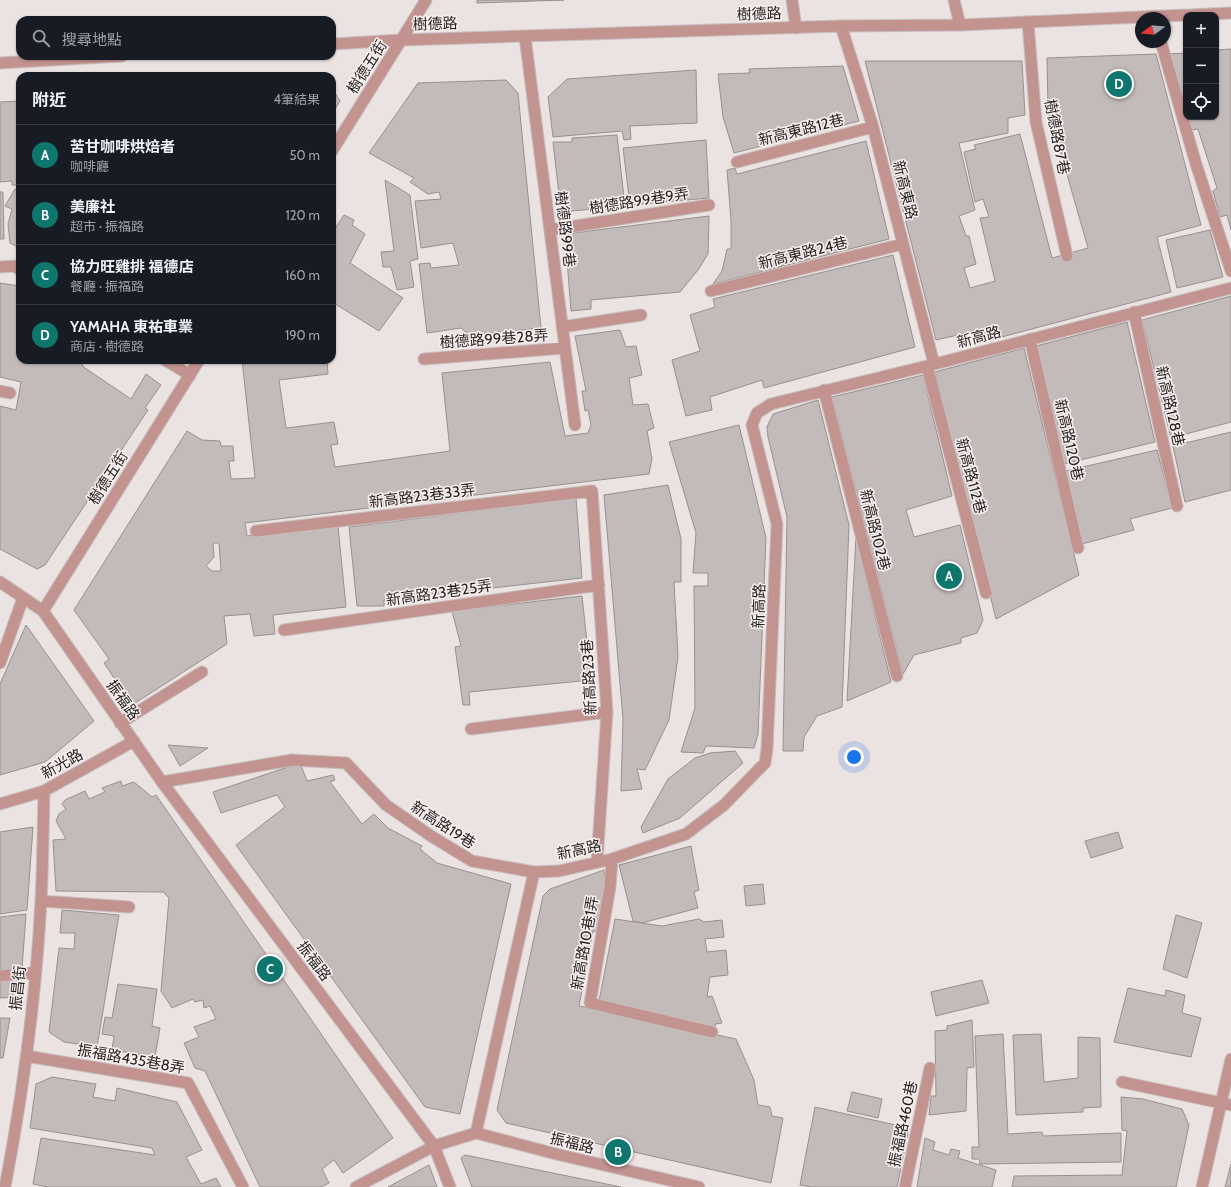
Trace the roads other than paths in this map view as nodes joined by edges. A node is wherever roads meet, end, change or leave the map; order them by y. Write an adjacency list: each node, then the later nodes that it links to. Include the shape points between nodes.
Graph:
1 (426, 0): 14 (street, 樹德五街)
2 (792, 0): 12 (street)
3 (954, 0): 10 (street)
4 (1231, 13): 5 (street)
5 (1219, 14)
6 (1183, 15): 7 (street, 樹德路)
7 (1171, 16)
8 (1135, 18): 9 (street, 樹德路)
9 (1028, 22): 10 (street, 樹德路); 25 (street, 樹德路87巷, via 1036,122)
10 (960, 25): 11 (street, 樹德路)
11 (840, 26): 12 (street, 樹德路); 19 (street, 新高東路)
12 (796, 28): 13 (street, 樹德路)
13 (525, 37): 14 (street, 樹德路); 23 (street, 樹德路99巷)
14 (402, 40): 15 (street, 樹德路); 20 (street, 樹德五街)
15 (336, 44)
16 (1163, 48): 28 (street, via 1196,164)
17 (52, 60): 18 (street)
18 (0, 63)
19 (873, 127): 21 (street, 新高東路12巷); 24 (street, 新高東路)
20 (336, 144)
21 (737, 162)
22 (709, 205): 23 (street, 樹德路99巷9弄)
23 (550, 230): 33 (street, 樹德路99巷)
24 (903, 244): 30 (street, 新高東路24巷); 39 (street, 新高東路)
25 (1067, 256)
26 (0, 267): 27 (street)
27 (16, 267)
28 (1231, 271)
29 (1231, 288): 31 (street, 新高路)
30 (711, 291)
31 (1134, 312): 34 (street, 新高路); 44 (street, 新高路128巷)
32 (641, 315): 33 (street)
33 (562, 327): 35 (street, 樹德路99巷)
34 (1030, 339): 39 (street, 新高路); 46 (street, 新高路120巷)
35 (565, 348): 36 (street, 樹德路99巷28弄); 42 (street, 樹德路99巷)
36 (424, 359)
37 (172, 364): 40 (street)
38 (197, 364): 40 (street, 樹德五街)
39 (930, 365): 41 (street, 新高路); 49 (street, 新高路112巷)
40 (190, 375): 51 (street, 樹德五街)
41 (824, 390): 55 (street, 新高路102巷); 63 (street, 新高路, via 771,404 757,413 752,425 777,524 765,762 724,804 686,834)
42 (575, 425)
43 (592, 491): 45 (street, 新高路23巷33弄); 48 (street, 新高路23巷)
44 (1177, 506)
45 (256, 531)
46 (1078, 548)
47 (0, 582): 50 (street, 振福路)
48 (599, 585): 52 (street, 新高路23巷25弄); 56 (street, 新高路23巷)
49 (986, 593)
50 (23, 598): 51 (street, 振福路); 53 (street)
51 (43, 611): 57 (street, 振福路)
52 (284, 630)
53 (0, 663)
54 (202, 672): 57 (street)
55 (897, 676)
56 (607, 712): 58 (street); 64 (street, 新高路23巷)
57 (120, 723): 59 (street, 振福路)
58 (471, 729)
59 (134, 741): 60 (street, 振福路); 61 (street, 新光路)
60 (162, 782): 65 (street, 新高路19巷, via 292,760 346,763 386,805 472,861); 77 (street, 振福路)
61 (44, 791): 62 (street, 新光路); 66 (street, 振昌街)
62 (0, 804)
63 (612, 859): 64 (street, 新高路); 70 (street, 新高路10巷1弄, via 610,887 590,1003)
64 (597, 861): 65 (street, 新高路, via 559,871)
65 (534, 872): 76 (street)
66 (41, 901): 67 (street); 68 (street, 振昌街)
67 (129, 907)
68 (36, 972): 69 (street); 71 (street, 振昌街)
69 (0, 976)
70 (712, 1032)
71 (26, 1056): 78 (street, 振昌街); 79 (street, 振福路435巷8弄, via 188,1083)
72 (1231, 1059): 75 (street)
73 (930, 1068): 83 (street, 振福路460巷)
74 (1122, 1082): 75 (street)
75 (1226, 1104): 84 (street)
76 (476, 1133): 77 (street); 82 (street, 振福路)
77 (434, 1146): 80 (street); 81 (street, 振福路)
78 (9, 1186)
79 (243, 1187)
80 (356, 1187)
81 (450, 1187)
82 (700, 1187)
83 (905, 1187)
84 (1202, 1187)

